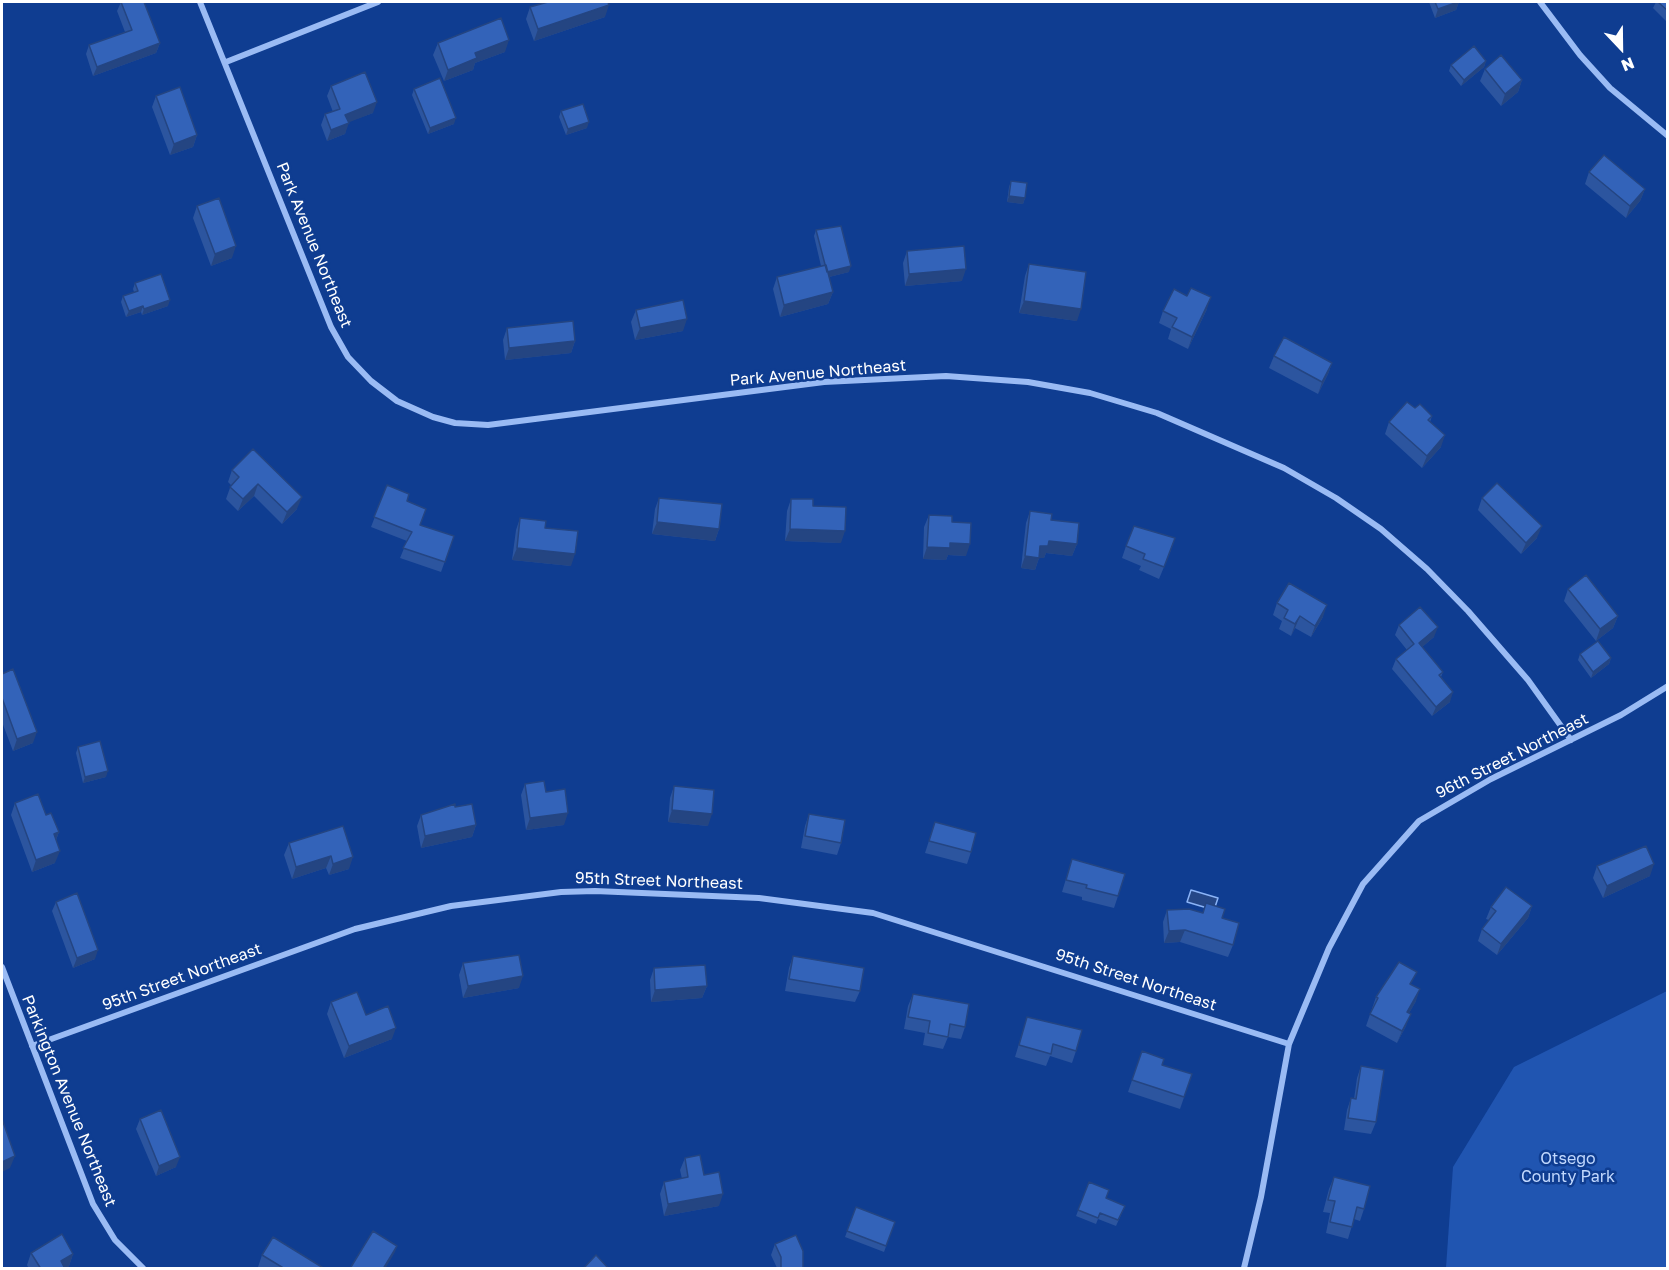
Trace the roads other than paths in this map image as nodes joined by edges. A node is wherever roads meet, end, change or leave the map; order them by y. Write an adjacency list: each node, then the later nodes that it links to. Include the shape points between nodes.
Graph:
1 (200, 2): 4 (street, Park Avenue Northeast)
2 (378, 2): 4 (street)
3 (1540, 2): 5 (street, via 1610,88)
4 (226, 62): 7 (street, Park Avenue Northeast, via 331,327 348,357 371,381 424,415 455,423 488,425 824,382 946,376 1028,382 1112,400 1166,416 1284,468 1381,529 1468,611 1528,680)
5 (1668, 136)
6 (1668, 686): 7 (street, 96th Street Northeast, via 1622,716)
7 (1571, 740): 9 (street, 96th Street Northeast, via 1449,801 1419,821 1380,862 1344,916)
8 (2, 967): 10 (street, Parkington Avenue Northeast)
9 (1289, 1044): 10 (street, 95th Street Northeast, via 873,913 759,898 595,891 451,906 355,929); 12 (street, 96th Street Northeast)
10 (32, 1046): 11 (street, Parkington Avenue Northeast, via 93,1204 115,1240)
11 (143, 1269)
12 (1245, 1269)

